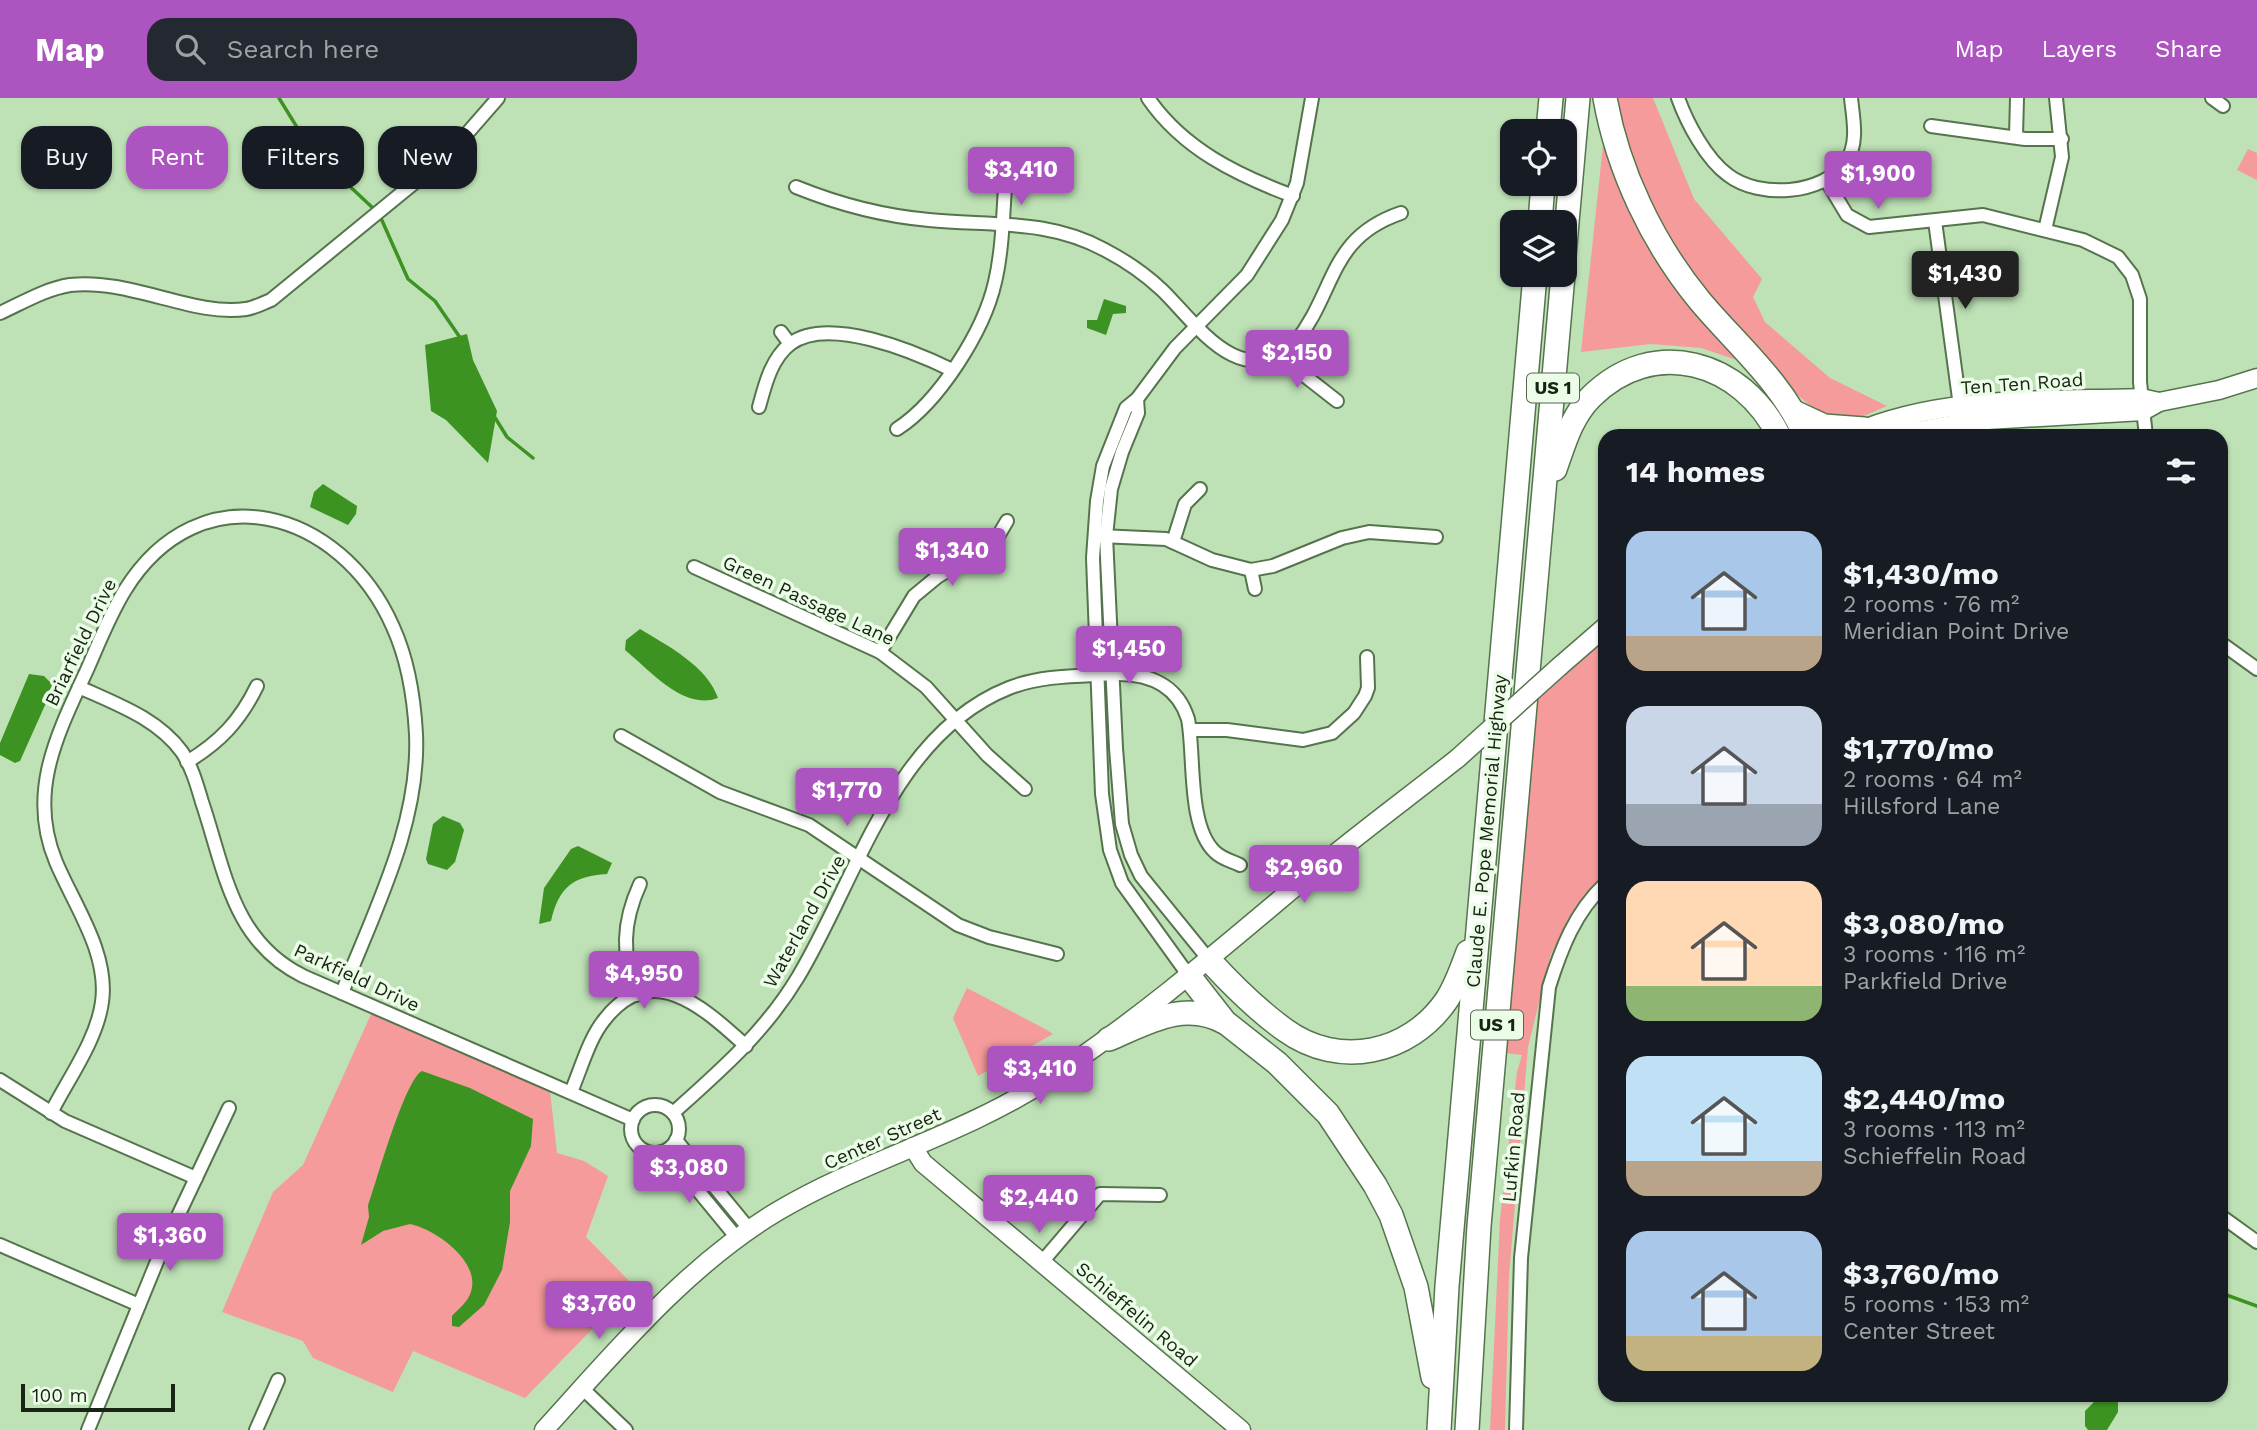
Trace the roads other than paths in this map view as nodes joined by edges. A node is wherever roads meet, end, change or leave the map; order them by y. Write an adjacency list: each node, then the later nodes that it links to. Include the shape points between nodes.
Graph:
1 (498, 98): 27 (street, via 457,145 271,300 247,309 218,309 93,284 48,290)
2 (1166, 98): 11 (street)
3 (1312, 98): 19 (street)
4 (1551, 98): 12 (highway)
5 (1578, 98): 20 (highway)
6 (1605, 98): 38 (highway, via 1618,153 1668,256)
7 (1678, 98): 17 (street, via 1720,169 1741,183 1760,191 1782,191)
8 (1851, 98): 17 (street, via 1854,144 1846,162)
9 (2017, 98): 14 (street)
10 (2056, 98): 15 (street)
11 (1151, 102): 19 (street, via 1166,123 1209,158)
12 (1549, 119)
13 (1931, 125): 14 (street)
14 (2015, 136): 15 (street)
15 (2062, 139): 24 (street)
16 (1006, 174): 23 (street)
17 (1826, 180): 22 (street, via 1847,215 1869,227)
18 (796, 187): 23 (street, via 896,216)
19 (1293, 196): 28 (street, via 1259,260)
20 (1568, 210)
21 (1401, 213): 31 (street, via 1372,224 1351,243 1304,331)
22 (1936, 221): 24 (street, via 1983,215); 36 (street)
23 (1002, 223): 28 (street, via 1055,230 1105,250 1147,277); 32 (street, via 991,296)
24 (2045, 230): 35 (street, via 2110,251 2132,275 2140,299)
25 (1534, 287): 72 (highway, Claude E. Pope Memorial Highway / US 1)
26 (1562, 287): 47 (highway, Claude E. Pope Memorial Highway / US 1)
27 (0, 313)
28 (1197, 327): 31 (street, via 1214,345 1239,358); 49 (street, via 1126,408 1104,466)
29 (781, 332): 30 (street)
30 (790, 344): 32 (street, via 816,335 858,338 908,350); 37 (street, via 774,364)
31 (1283, 353): 34 (street)
32 (952, 370): 39 (street, via 930,403)
33 (2257, 378): 35 (main road, Ten Ten Road)
34 (1337, 401)
35 (2147, 404): 36 (main road, Ten Ten Road); 44 (main road, Ten Ten Road); 45 (street)
36 (1960, 406): 43 (main road, Ten Ten Road)
37 (759, 407)
38 (1796, 414): 41 (highway); 42 (highway)
39 (897, 429)
40 (1776, 429): 47 (highway, via 1749,392 1727,377 1693,365 1653,363 1629,370 1583,406 1566,436)
41 (1802, 429)
42 (1840, 429)
43 (1868, 429)
44 (1929, 429)
45 (2146, 429)
46 (1199, 489): 51 (street, via 1185,504)
47 (1543, 502): 106 (highway, Claude E. Pope Memorial Highway / US 1, via 1479,1226)
48 (1007, 521): 57 (street, via 994,543 914,596)
49 (1100, 536): 51 (street); 60 (street)
50 (1436, 537): 53 (street, via 1358,534)
51 (1173, 542): 53 (street, via 1212,560)
52 (694, 567): 57 (street, Green Passage Lane)
53 (1251, 570): 54 (street)
54 (1255, 589)
55 (1598, 633): 74 (main road, Center Street, bridge, via 1458,758 1316,869)
56 (2228, 648): 59 (street)
57 (880, 652): 63 (street, Green Passage Lane, via 926,687)
58 (1367, 657): 64 (street, via 1365,696 1332,733 1303,740)
59 (2257, 669)
60 (1105, 675): 63 (street, Waterland Drive, via 1053,678 1010,687); 64 (street, Waterland Drive, via 1139,675 1167,686 1184,706); 74 (street, via 1122,824 1131,855 1151,891); 75 (street, via 1102,794 1110,850 1122,883)
61 (257, 686): 66 (street, via 229,732)
62 (79, 687): 66 (street, Parkfield Drive, via 149,721); 76 (street, Briarfield Drive, via 134,577 173,537 206,521 236,516 286,523 326,546 363,580 393,625 403,655 416,750 402,835); 84 (street, Briarfield Drive, via 50,755 44,812 53,854 86,923 103,994 95,1027)
63 (957, 719): 67 (street, Green Passage Lane, via 987,755); 68 (street, Waterland Drive, via 922,751 908,771)
64 (1190, 730): 69 (street, Waterland Drive, via 1196,805 1203,832 1214,852)
65 (621, 736): 68 (street, via 720,792 809,825)
66 (187, 762): 76 (street, Parkfield Drive, via 238,911 251,935 289,969)
67 (1025, 789)
68 (860, 859): 73 (street, via 958,925); 80 (street, Waterland Drive, via 798,977)
69 (1240, 864)
70 (640, 884): 77 (street, via 629,907 624,936)
71 (1598, 892): 107 (street, Lufkin Road, via 1577,918 1549,987 1521,1258)
72 (1478, 929): 74 (highway, via 1447,1000 1428,1023 1405,1040 1361,1052 1321,1048 1286,1031); 100 (highway, Claude E. Pope Memorial Highway / US 1)
73 (1057, 954)
74 (1210, 961): 75 (main road, Center Street)
75 (1189, 976): 78 (highway); 79 (main road, Center Street)
76 (342, 993): 82 (street, Parkfield Drive)
77 (636, 995): 80 (street, via 688,998); 82 (street, via 600,1025)
78 (1225, 1022): 79 (highway, via 1208,1013 1171,1013); 100 (highway, via 1307,1092 1346,1137 1376,1185 1416,1287)
79 (1109, 1039): 88 (main road, Center Street, via 1044,1083)
80 (746, 1046): 85 (street, Waterland Drive)
81 (0, 1080): 84 (street)
82 (571, 1092): 86 (street, Parkfield Drive)
83 (229, 1108): 90 (street)
84 (51, 1113): 90 (street)
85 (673, 1113): 86 (street, via 652,1105); 87 (street, via 679,1127)
86 (633, 1120): 89 (street, via 632,1135 640,1147)
87 (676, 1140): 89 (street); 93 (street)
88 (914, 1147): 93 (main road, Center Street, via 829,1184); 96 (main road, Schieffelin Road, via 923,1163)
89 (661, 1152): 93 (street)
90 (196, 1178): 97 (street)
91 (1160, 1195): 96 (street, via 1100,1194)
92 (2228, 1221): 94 (street)
93 (743, 1234): 99 (main road, Center Street, via 661,1306)
94 (2257, 1242)
95 (0, 1245): 97 (street)
96 (1042, 1262): 105 (main road, Schieffelin Road)
97 (139, 1305): 101 (street)
98 (278, 1380): 102 (street)
99 (582, 1388): 103 (main road, Center Street); 104 (street)
100 (1439, 1420)
101 (88, 1430)
102 (256, 1430)
103 (544, 1430)
104 (626, 1430)
105 (1241, 1430)
106 (1466, 1430)
107 (1516, 1430)

